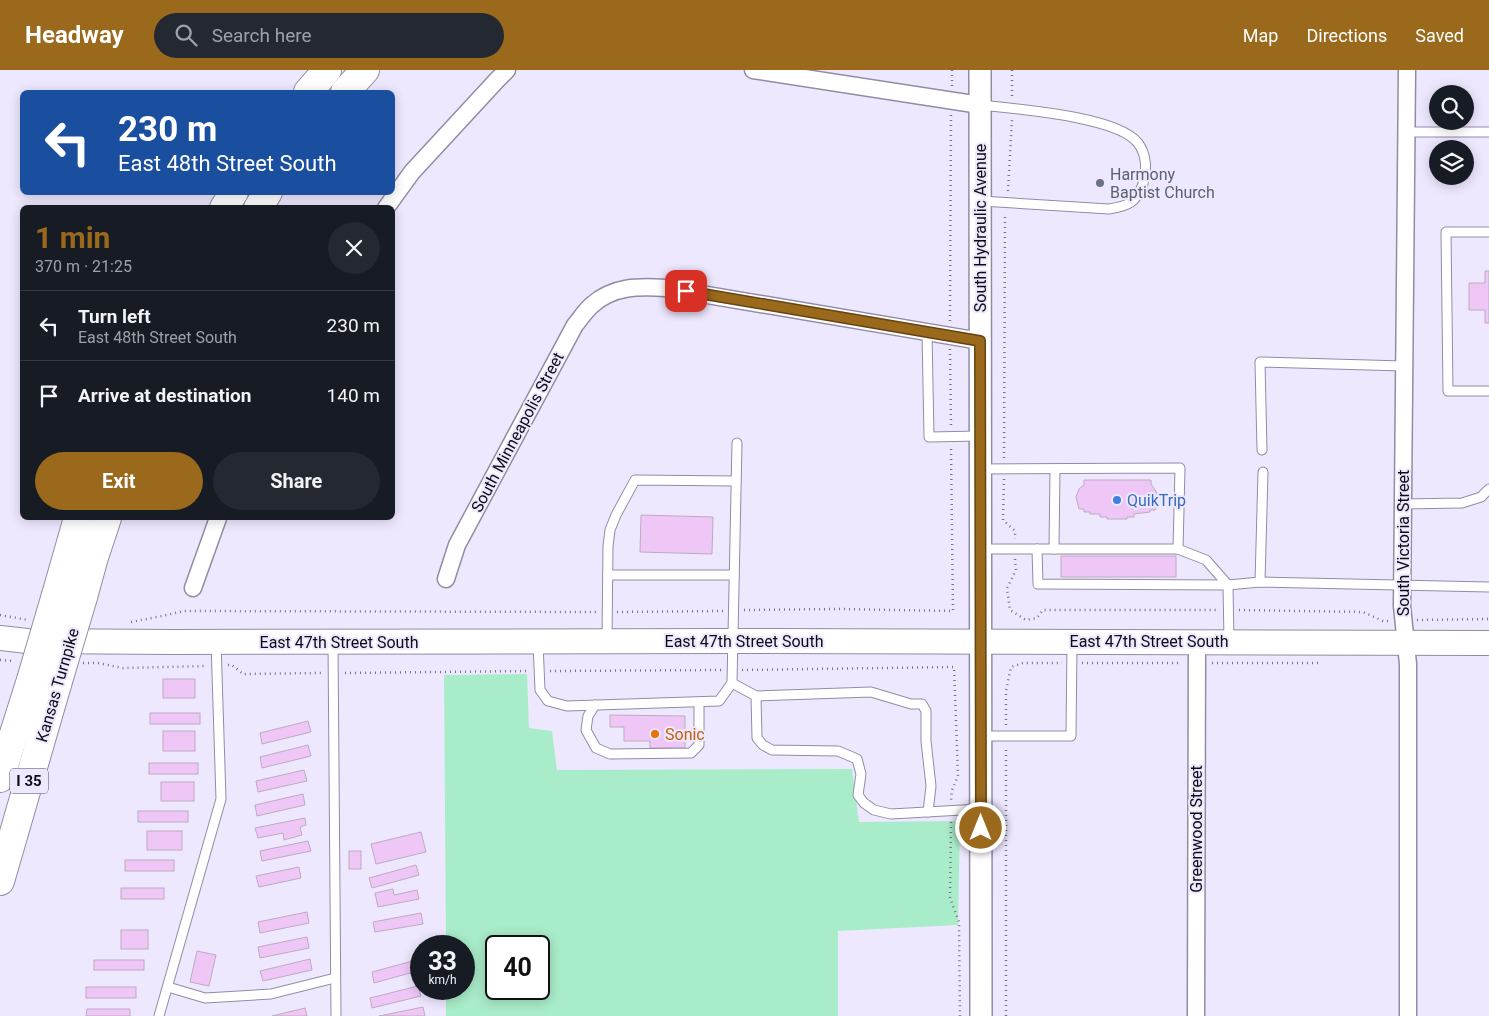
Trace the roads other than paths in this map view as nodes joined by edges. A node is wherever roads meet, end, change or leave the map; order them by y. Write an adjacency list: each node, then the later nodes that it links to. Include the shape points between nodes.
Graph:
1 (327, 70): 7 (highway)
2 (365, 70): 8 (highway)
3 (507, 70): 13 (street, via 412,172)
4 (753, 70): 9 (street)
5 (980, 70): 9 (street, South Hydraulic Avenue)
6 (1407, 70): 10 (street, South Victoria Street)
7 (310, 90)
8 (347, 90)
9 (980, 105): 12 (street, South Hydraulic Avenue); 12 (lane, via 1098,122 1138,142 1146,164 1140,190 1131,203 1123,207 1109,209)
10 (1407, 132): 11 (lane); 17 (street, South Victoria Street)
11 (1489, 132)
12 (980, 201): 16 (street, South Hydraulic Avenue)
13 (388, 205)
14 (1489, 232): 18 (lane, via 1446,232 1448,391)
15 (927, 332): 16 (street, South Minneapolis Street); 19 (lane, via 929,437); 37 (street, South Minneapolis Street, via 666,288 644,286 609,293 592,304 574,325 457,545)
16 (980, 341): 19 (street, South Hydraulic Avenue)
17 (1404, 366): 21 (lane, via 1260,362); 27 (street, South Victoria Street)
18 (1489, 390)
19 (980, 436): 22 (street, South Hydraulic Avenue)
20 (737, 443): 25 (lane)
21 (1262, 450)
22 (980, 469): 23 (lane); 31 (street, South Hydraulic Avenue)
23 (1054, 469): 33 (lane); 34 (lane, via 1180,468)
24 (1263, 472): 38 (lane)
25 (736, 481): 35 (lane, via 635,480 610,530); 36 (lane)
26 (1489, 489): 27 (lane, via 1481,498 1462,503)
27 (1403, 504): 40 (street, South Victoria Street)
28 (77, 520): 60 (highway, Kansas Turnpike / I 35, bridge)
29 (106, 520): 63 (highway, Kansas Turnpike / I 35, bridge)
30 (217, 520): 42 (street)
31 (980, 548): 32 (lane); 47 (street, South Hydraulic Avenue)
32 (1037, 548): 33 (lane); 39 (lane, via 1038,584 1160,581)
33 (1054, 549): 34 (lane, via 1160,553)
34 (1178, 549): 39 (lane, via 1206,560)
35 (608, 575): 36 (lane); 46 (lane)
36 (734, 575): 45 (lane)
37 (446, 579)
38 (1260, 582): 39 (lane); 40 (lane)
39 (1228, 586): 51 (lane)
40 (1402, 586): 41 (lane); 43 (street, South Victoria Street)
41 (1489, 587)
42 (193, 588)
43 (1404, 631): 51 (main road, East 47th Street South); 52 (main road, East 47th Street South); 70 (street, South Victoria Street, via 1408,664)
44 (0, 638): 48 (main road, East 47th Street South)
45 (733, 640): 46 (main road, East 47th Street South); 47 (main road, East 47th Street South); 55 (lane)
46 (607, 641): 50 (main road, East 47th Street South)
47 (980, 641): 53 (main road, East 47th Street South); 59 (street, South Hydraulic Avenue)
48 (216, 642): 49 (main road, East 47th Street South); 65 (lane, via 221,798)
49 (333, 642): 50 (main road, East 47th Street South); 64 (lane)
50 (538, 642): 58 (lane, via 540,690 548,701 567,706)
51 (1229, 642): 54 (main road, East 47th Street South)
52 (1489, 643)
53 (1072, 652): 54 (main road, East 47th Street South); 59 (lane, via 1072,736)
54 (1197, 652): 69 (street, Greenwood Street)
55 (732, 683): 56 (lane); 57 (lane, via 719,701)
56 (756, 696): 62 (lane, via 757,738 763,745 772,750 838,751 858,759 861,774 858,795 874,810 891,814); 62 (lane, via 871,692 922,704 926,710 931,786)
57 (699, 702): 58 (lane); 58 (lane, via 699,745 691,753 610,754 596,748 586,730 588,716)
58 (595, 705)
59 (980, 736): 61 (street, South Hydraulic Avenue)
60 (0, 778)
61 (981, 809): 62 (lane); 68 (street, South Hydraulic Avenue)
62 (928, 812)
63 (0, 881)
64 (335, 978): 65 (lane, via 271,994 205,998); 67 (lane)
65 (168, 987): 66 (lane)
66 (159, 1016)
67 (336, 1016)
68 (981, 1016)
69 (1196, 1016)
70 (1408, 1016)

